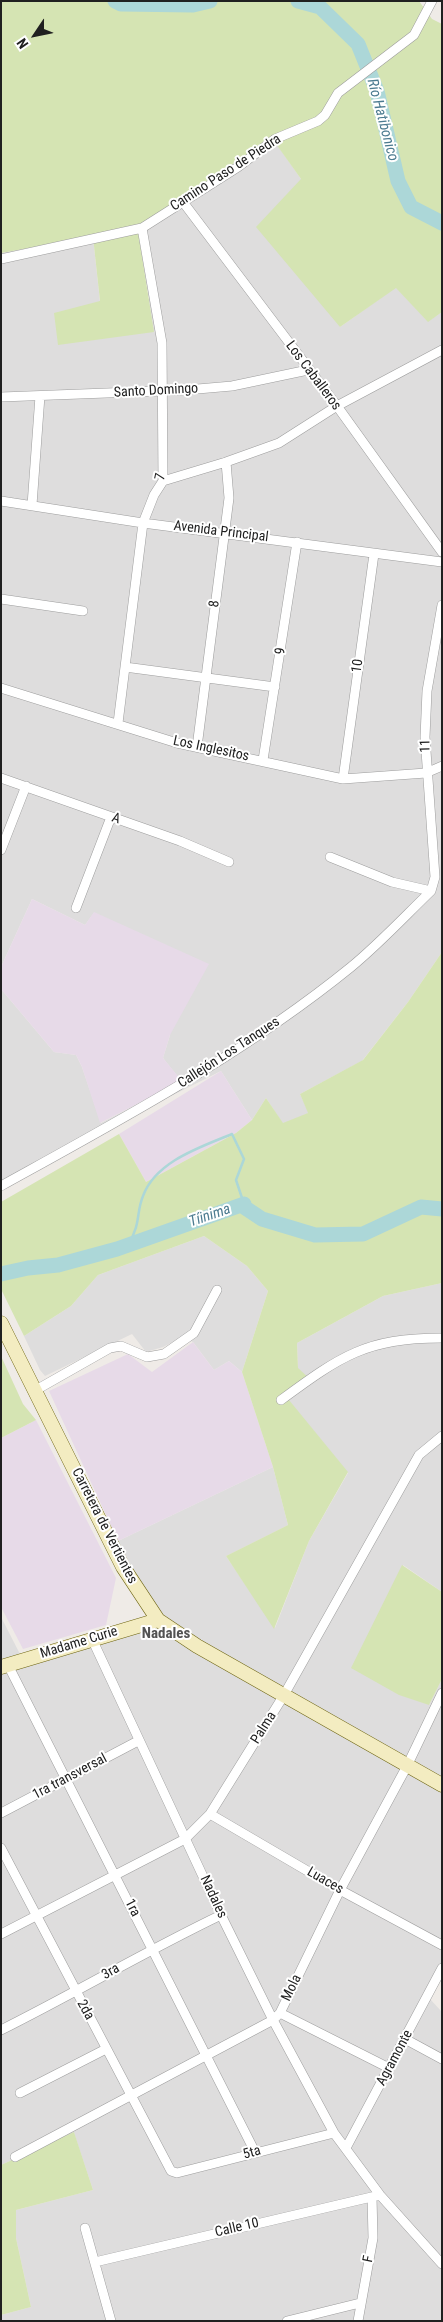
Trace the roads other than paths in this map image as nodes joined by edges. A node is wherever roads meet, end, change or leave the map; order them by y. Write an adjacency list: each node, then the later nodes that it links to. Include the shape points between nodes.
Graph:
1 (432, 1): 2 (street, Camino Paso de Piedra, via 414,35 338,92 318,121 275,139)
2 (183, 202): 3 (street, Camino Paso de Piedra); 6 (street, Los Caballeros)
3 (142, 228): 4 (street, Camino Paso de Piedra); 7 (street, 7, via 162,343)
4 (1, 259)
5 (442, 350): 10 (street)
6 (308, 370): 7 (street, Santo Domingo, via 232,386); 10 (street, Los Caballeros)
7 (163, 390): 8 (street, Santo Domingo); 12 (street, 7)
8 (40, 396): 9 (street, Santo Domingo); 14 (street)
9 (1, 397)
10 (337, 406): 11 (street, via 279,443); 18 (street, Los Caballeros)
11 (226, 462): 12 (street); 16 (street, 8, via 229,498)
12 (163, 481): 15 (street, 7)
13 (1, 501): 14 (street, Avenida Principal)
14 (32, 505): 15 (street, Avenida Principal)
15 (143, 523): 16 (street, Avenida Principal); 24 (street, 7)
16 (224, 532): 17 (street, Avenida Principal); 25 (street, 8)
17 (297, 542): 19 (street, Avenida Principal); 26 (street, 9)
18 (442, 552)
19 (374, 554): 20 (street, Avenida Principal); 34 (street, 10)
20 (442, 562)
21 (1, 599): 23 (street)
22 (442, 605): 32 (street, 11, via 427,691)
23 (83, 611)
24 (125, 667): 25 (street); 28 (street, 7)
25 (206, 677): 26 (street); 29 (street, 8)
26 (275, 687): 30 (street, 9)
27 (1, 688): 28 (street, Los Inglesitos)
28 (118, 724): 29 (street, Los Inglesitos)
29 (197, 747): 30 (street, Los Inglesitos)
30 (263, 760): 34 (street, Los Inglesitos)
31 (442, 766): 32 (street, Los Inglesitos)
32 (426, 773): 34 (street, Los Inglesitos); 40 (street, 11)
33 (1, 778): 35 (street, A)
34 (343, 779)
35 (26, 786): 36 (street, A); 37 (street)
36 (111, 817): 39 (street, A); 42 (street)
37 (1, 850)
38 (330, 858): 41 (street, via 392,882)
39 (229, 862)
40 (438, 877): 41 (street, 11)
41 (432, 889): 43 (street, Callejón Los Tanques, via 352,966 249,1042 155,1101)
42 (76, 908)
43 (1, 1186)
44 (217, 1290): 47 (street, via 194,1333 164,1354 147,1357 121,1346 110,1348)
45 (1, 1323): 47 (main road, Carretera de Vertientes)
46 (442, 1338): 48 (street, via 373,1344 329,1365)
47 (36, 1390): 50 (main road, Carretera de Vertientes, via 123,1567)
48 (281, 1400)
49 (442, 1436): 54 (street, Palma, via 419,1455)
50 (158, 1620): 51 (main road, Madame Curie); 54 (main road, Carretera de Vertientes)
51 (92, 1639): 52 (main road, Madame Curie); 55 (street, Nadales)
52 (5, 1666): 57 (street, 1ra)
53 (442, 1693): 56 (street, Mola)
54 (284, 1695): 56 (main road, Carretera de Vertientes); 60 (street, Palma)
55 (138, 1741): 57 (street, 1ra transversal); 61 (street, Nadales)
56 (407, 1766): 58 (main road, Carretera de Vertientes); 64 (street, Mola)
57 (67, 1780): 59 (street, 1ra transversal); 63 (street, 1ra)
58 (442, 1786)
59 (1, 1813)
60 (210, 1814): 61 (street, Palma); 64 (street, Luaces)
61 (185, 1839): 63 (street, Palma); 65 (street, Nadales)
62 (1, 1848): 66 (street, 2da)
63 (116, 1877): 66 (street, Palma); 69 (street, 1ra)
64 (340, 1890): 68 (street, Luaces); 72 (street, Mola)
65 (221, 1915): 69 (street, 3ra); 73 (street, Nadales)
66 (38, 1916): 67 (street, Palma); 71 (street, 2da)
67 (1, 1934)
68 (442, 1945)
69 (152, 1948): 71 (street, 3ra); 77 (street, 1ra)
70 (442, 1968): 75 (street, Agramonte)
71 (76, 1992): 74 (street, 3ra); 76 (street, 2da)
72 (280, 2013): 73 (street, Mola); 79 (street)
73 (273, 2020): 77 (street, Mola); 82 (street, Nadales)
74 (1, 2030)
75 (406, 2039): 78 (street); 79 (street, Agramonte)
76 (106, 2049): 80 (street); 81 (street, 2da)
77 (207, 2056): 81 (street, Mola); 84 (street, 1ra)
78 (442, 2059)
79 (389, 2068): 83 (street, Agramonte)
80 (20, 2093)
81 (132, 2096): 85 (street, Mola); 86 (street, 2da)
82 (334, 2133): 83 (street, Nadales); 84 (street, 5ta)
83 (346, 2148): 87 (street, Nadales)
84 (255, 2152): 86 (street, 5ta, via 177,2173)
85 (15, 2157)
86 (171, 2170)
87 (376, 2196): 89 (street, Calle 10); 90 (street, Nadales); 91 (street, F, via 373,2238)
88 (84, 2228): 89 (street)
89 (95, 2262): 92 (street)
90 (442, 2264)
91 (360, 2303): 93 (street); 94 (street, F)
92 (111, 2321)
93 (287, 2321)
94 (358, 2321)

